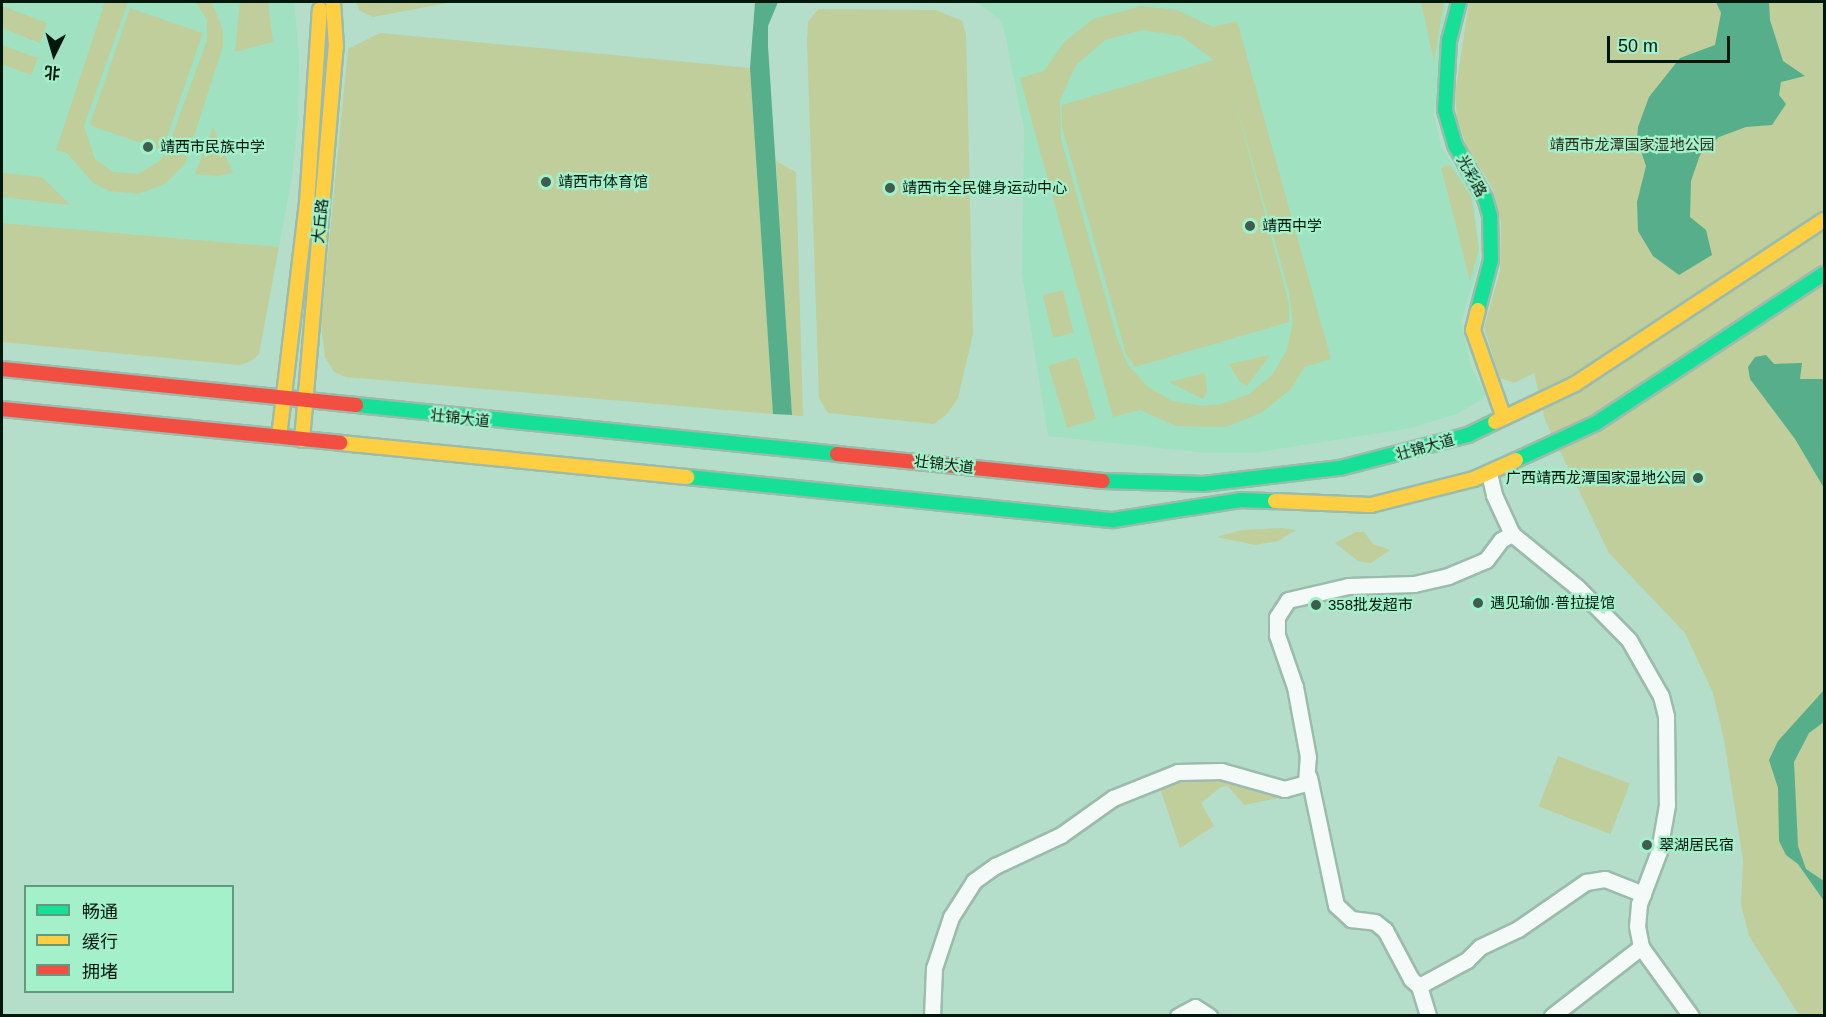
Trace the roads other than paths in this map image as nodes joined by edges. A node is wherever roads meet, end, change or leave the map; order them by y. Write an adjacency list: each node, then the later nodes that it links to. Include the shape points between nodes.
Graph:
1 (320, 2): 7 (main road, 大丘路, via 307,203)
2 (333, 2): 8 (main road, 大丘路, via 336,48)
3 (1459, 2): 10 (main road, 光彩路, via 1449,41 1445,110 1455,145 1485,198 1490,216 1491,260 1473,330)
4 (1824, 220): 10 (main road, 壮锦大道, via 1575,384)
5 (1824, 274): 13 (main road, via 1596,423)
6 (2, 369): 7 (main road, 壮锦大道)
7 (283, 398): 8 (main road, 壮锦大道); 11 (main road, 大丘路)
8 (304, 402): 10 (main road, 壮锦大道, via 1163,487 1269,478 1377,461 1468,435); 12 (main road, 大丘路)
9 (2, 409): 11 (main road)
10 (1504, 418)
11 (279, 437): 12 (main road)
12 (302, 440): 13 (main road, via 1113,520 1240,500 1371,505)
13 (1490, 473): 14 (street, via 1494,495)
14 (1512, 534): 15 (street, via 1501,540 1486,560 1448,576 1414,584 1348,586 1302,594 1283,605 1277,634 1296,687); 16 (street, via 1577,586 1629,640 1661,696 1667,732 1667,806 1659,851)
15 (1309, 777): 18 (street, via 1336,904 1351,919 1375,922 1385,930 1410,978); 20 (street, via 1292,790 1221,771 1178,772 1113,798 1061,835 995,866 974,881 951,917 934,968)
16 (1643, 894): 17 (street, via 1637,914); 18 (street, via 1605,879 1586,882 1518,929 1480,947 1467,960)
17 (1641, 947): 23 (street); 24 (street)
18 (1419, 986): 19 (street)
19 (1427, 1015)
20 (932, 1016)
21 (1178, 1016): 22 (street, via 1195,1007)
22 (1209, 1016)
23 (1552, 1016)
24 (1691, 1016)

